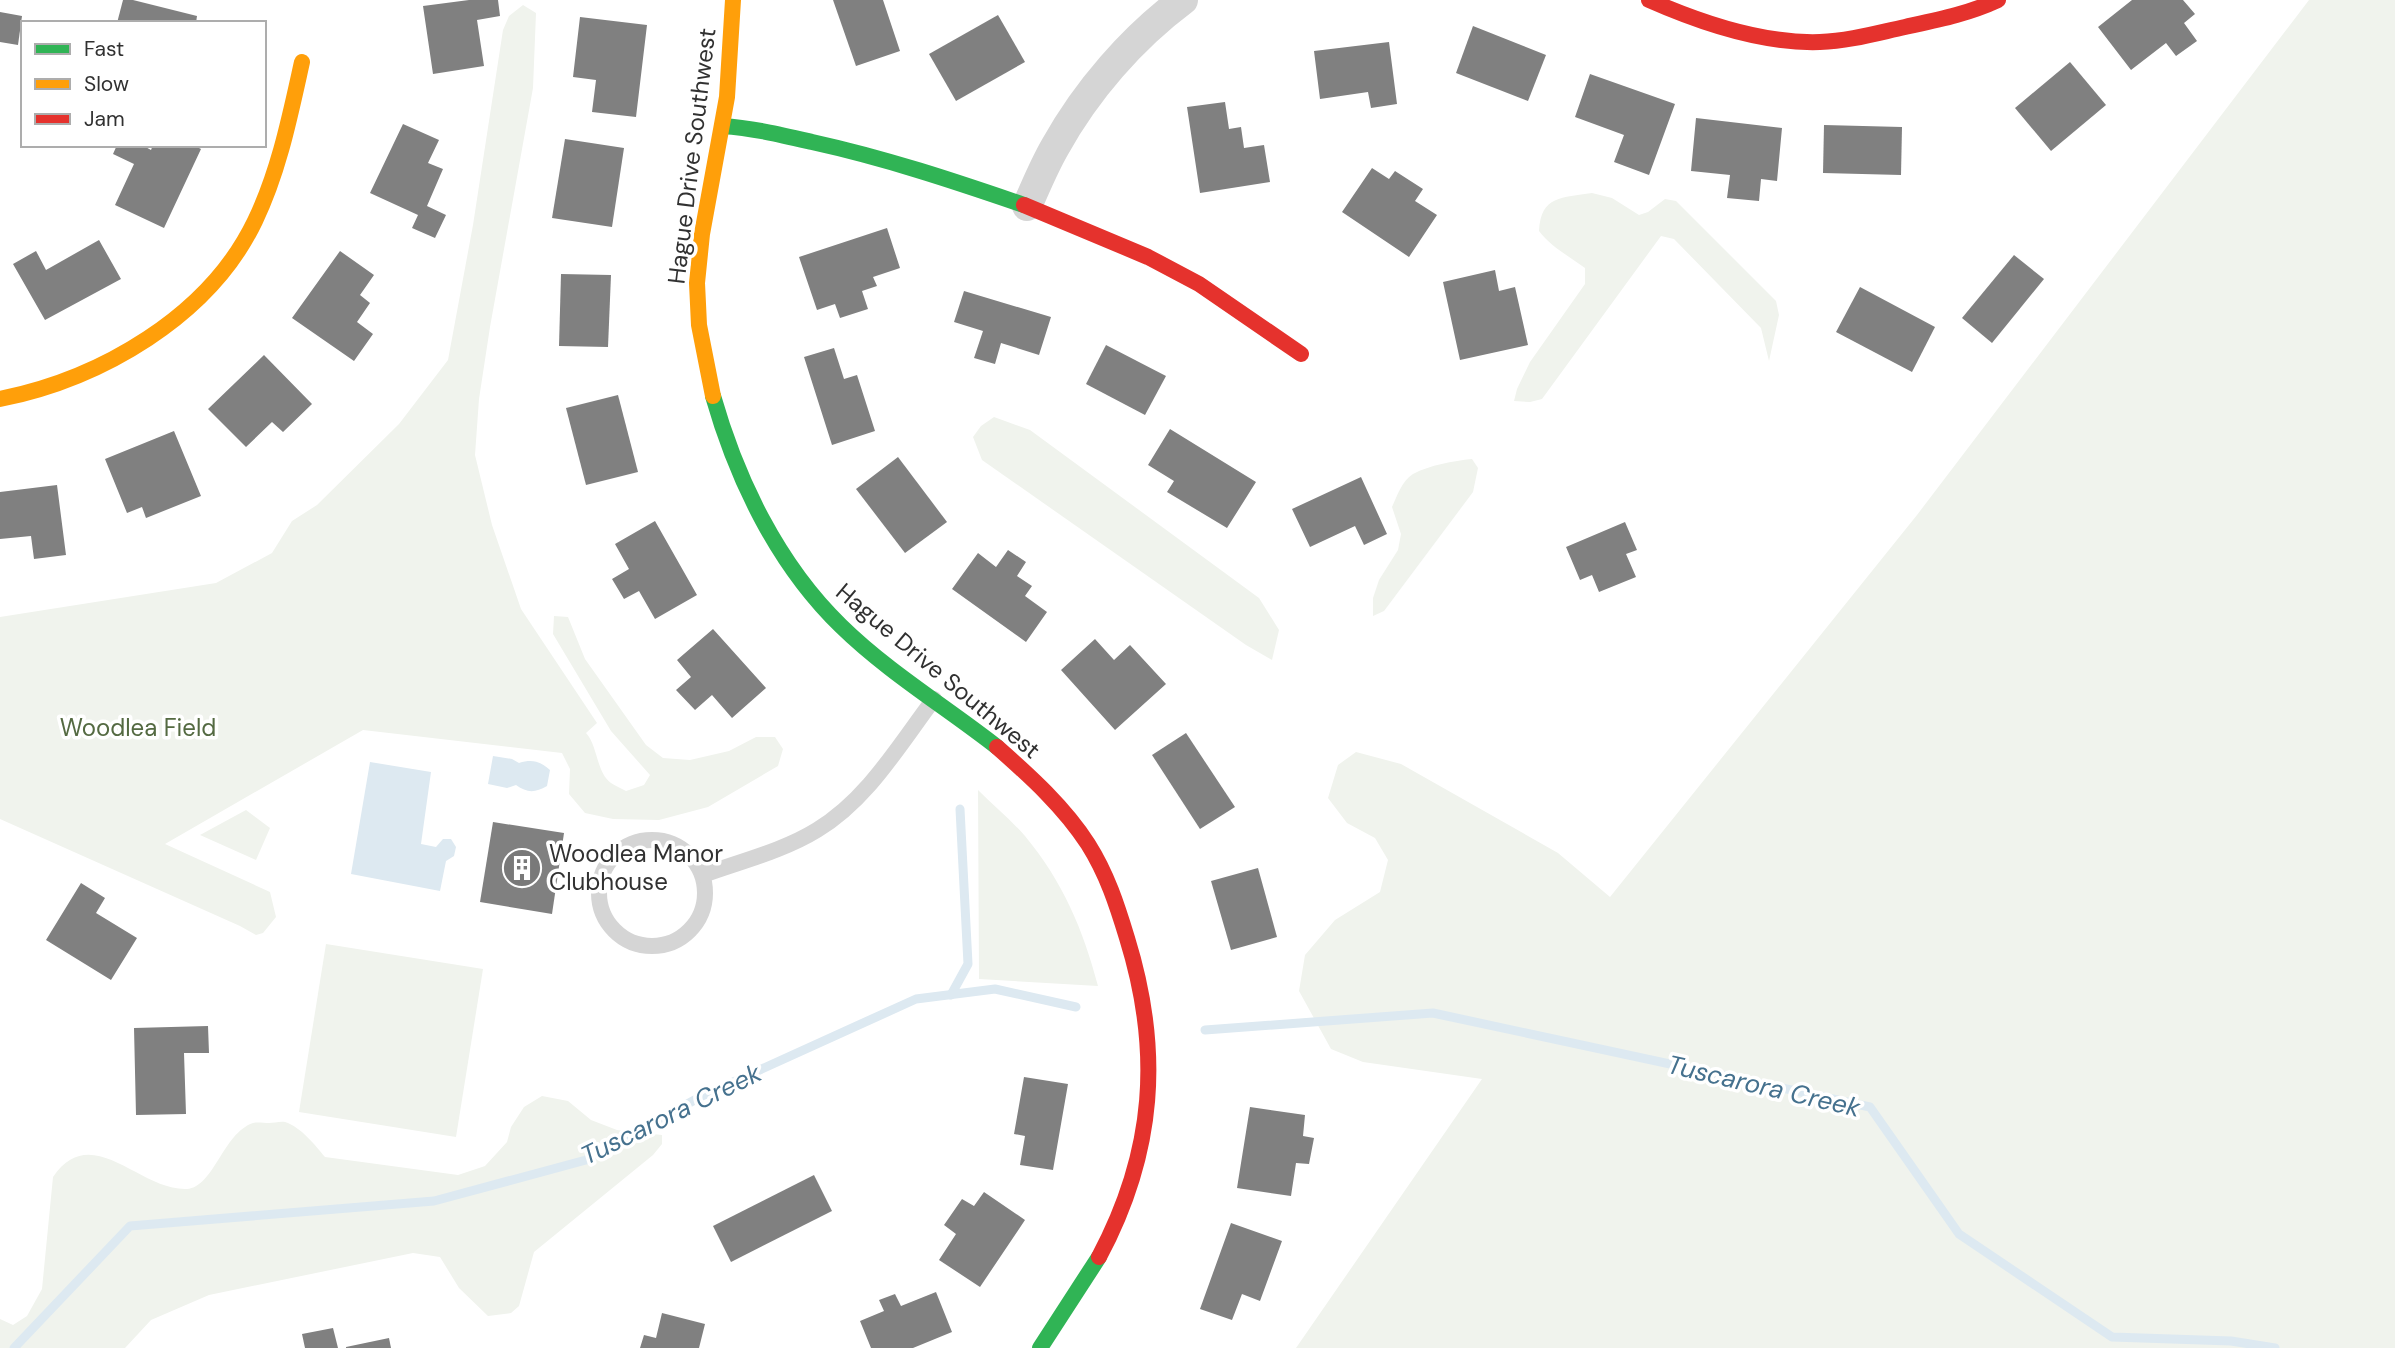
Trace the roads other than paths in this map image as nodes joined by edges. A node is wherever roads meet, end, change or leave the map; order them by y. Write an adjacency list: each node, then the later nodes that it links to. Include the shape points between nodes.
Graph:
1 (733, 0): 6 (street, Hague Drive Southwest, via 733,50)
2 (1183, 0): 7 (street, via 1161,16 1078,111)
3 (1649, 0): 4 (street, via 1716,24 1805,42 1928,24 1972,13)
4 (1998, 0)
5 (302, 62): 9 (street, via 273,180 253,226 203,292 169,324 128,351 77,377)
6 (722, 126): 7 (street, via 850,150); 10 (street, Hague Drive Southwest, via 696,287 710,385 731,453 762,519 820,604)
7 (1027, 206): 8 (street, via 1136,251 1199,284)
8 (1301, 354)
9 (0, 399)
10 (934, 699): 11 (lane, via 845,811 780,848); 12 (street, Hague Drive Southwest, via 1019,766 1061,807 1089,845 1112,890 1148,1017 1152,1075 1140,1156 1107,1241)
11 (703, 875): 11 (lane, via 694,859 672,842 645,839 622,848 605,865 598,889 600,908 622,937 648,946 667,944 697,922 705,905)
12 (1040, 1348)

